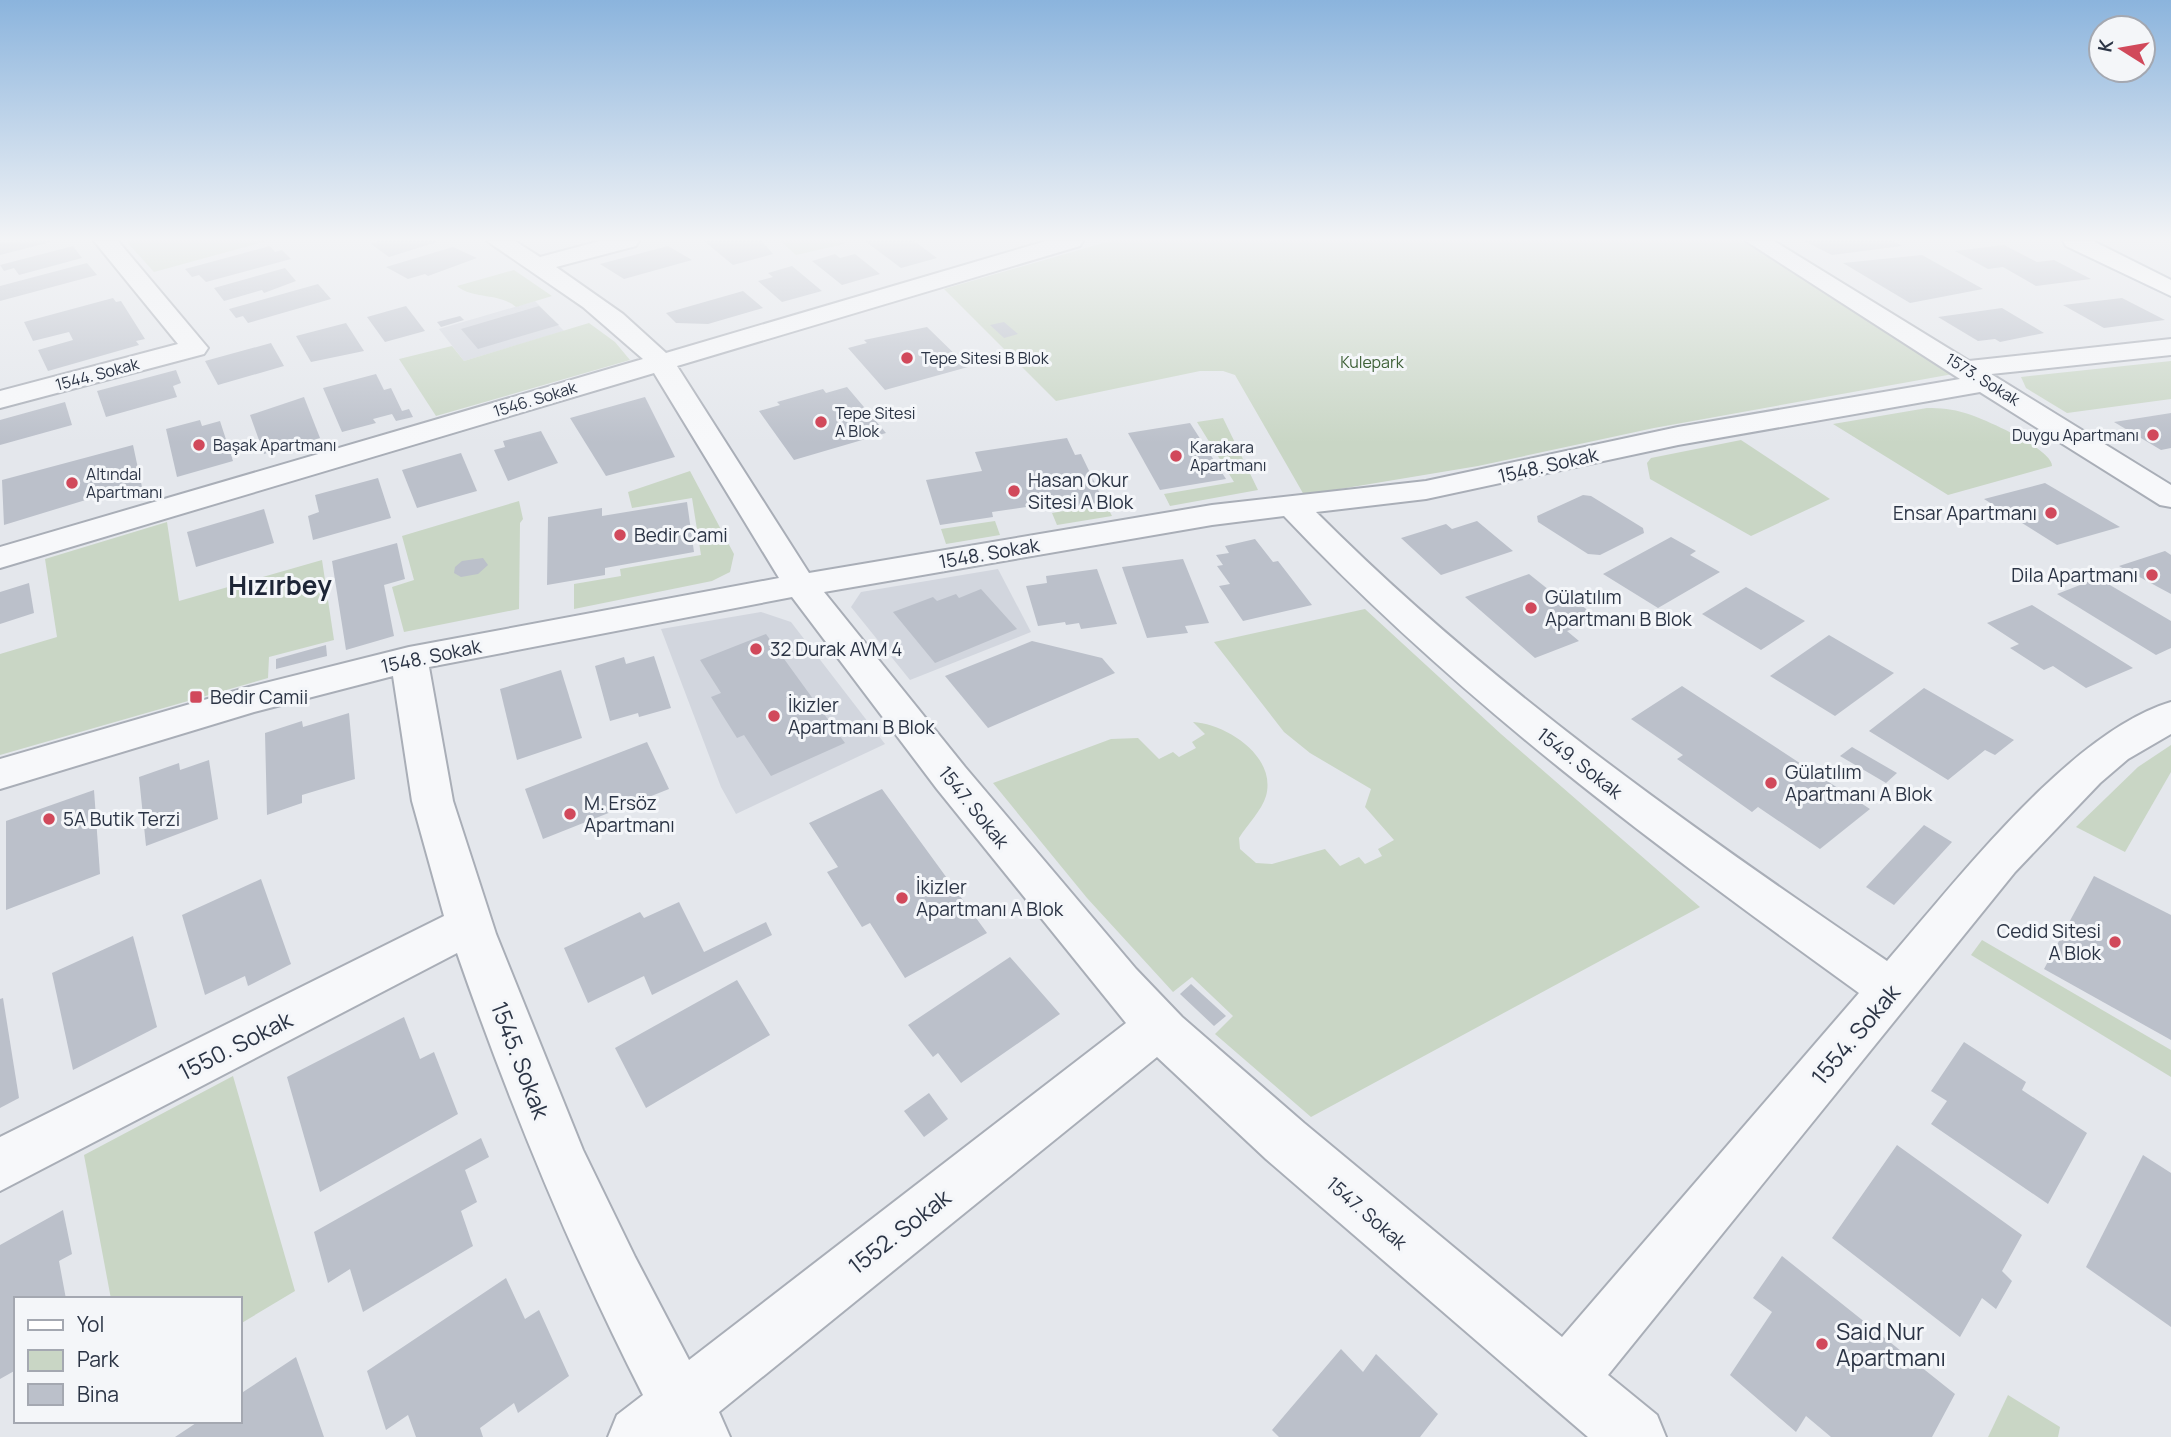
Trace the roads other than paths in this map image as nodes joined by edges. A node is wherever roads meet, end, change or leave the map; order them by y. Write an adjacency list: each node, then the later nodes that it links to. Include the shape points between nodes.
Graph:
1 (161, 308): 8 (street, 1544. Sokak, via 195,348)
2 (599, 308): 6 (street, 1547. Sokak, via 628,328)
3 (843, 308): 6 (street, 1546. Sokak)
4 (1865, 308): 7 (street, 1573. Sokak)
5 (2171, 347): 7 (street, 1548. Sokak)
6 (660, 361): 11 (street, 1546. Sokak); 12 (street, 1547. Sokak)
7 (1977, 376): 9 (street, 1573. Sokak); 10 (street, 1548. Sokak, via 1426,490)
8 (0, 400)
9 (2171, 498)
10 (1293, 507): 12 (street, 1548. Sokak, via 1212,515); 17 (street, 1549. Sokak, via 1394,606 1543,735)
11 (0, 558)
12 (800, 585): 13 (street, 1548. Sokak); 18 (street, 1547. Sokak, via 1081,940)
13 (409, 659): 15 (street, 1548. Sokak, via 236,704); 16 (street, 1545. Sokak, via 418,734 437,821)
14 (2171, 716): 17 (street, 1554. Sokak, via 2114,749 2061,796 2000,860)
15 (0, 774)
16 (470, 925): 19 (street, 1550. Sokak); 21 (street, 1545. Sokak, via 527,1081)
17 (1892, 990): 20 (street, 1554. Sokak)
18 (1159, 1026): 20 (street, 1547. Sokak, via 1347,1195); 21 (street, 1552. Sokak)
19 (0, 1165)
20 (1565, 1380): 22 (street, 1547. Sokak)
21 (673, 1426)
22 (1635, 1437)

